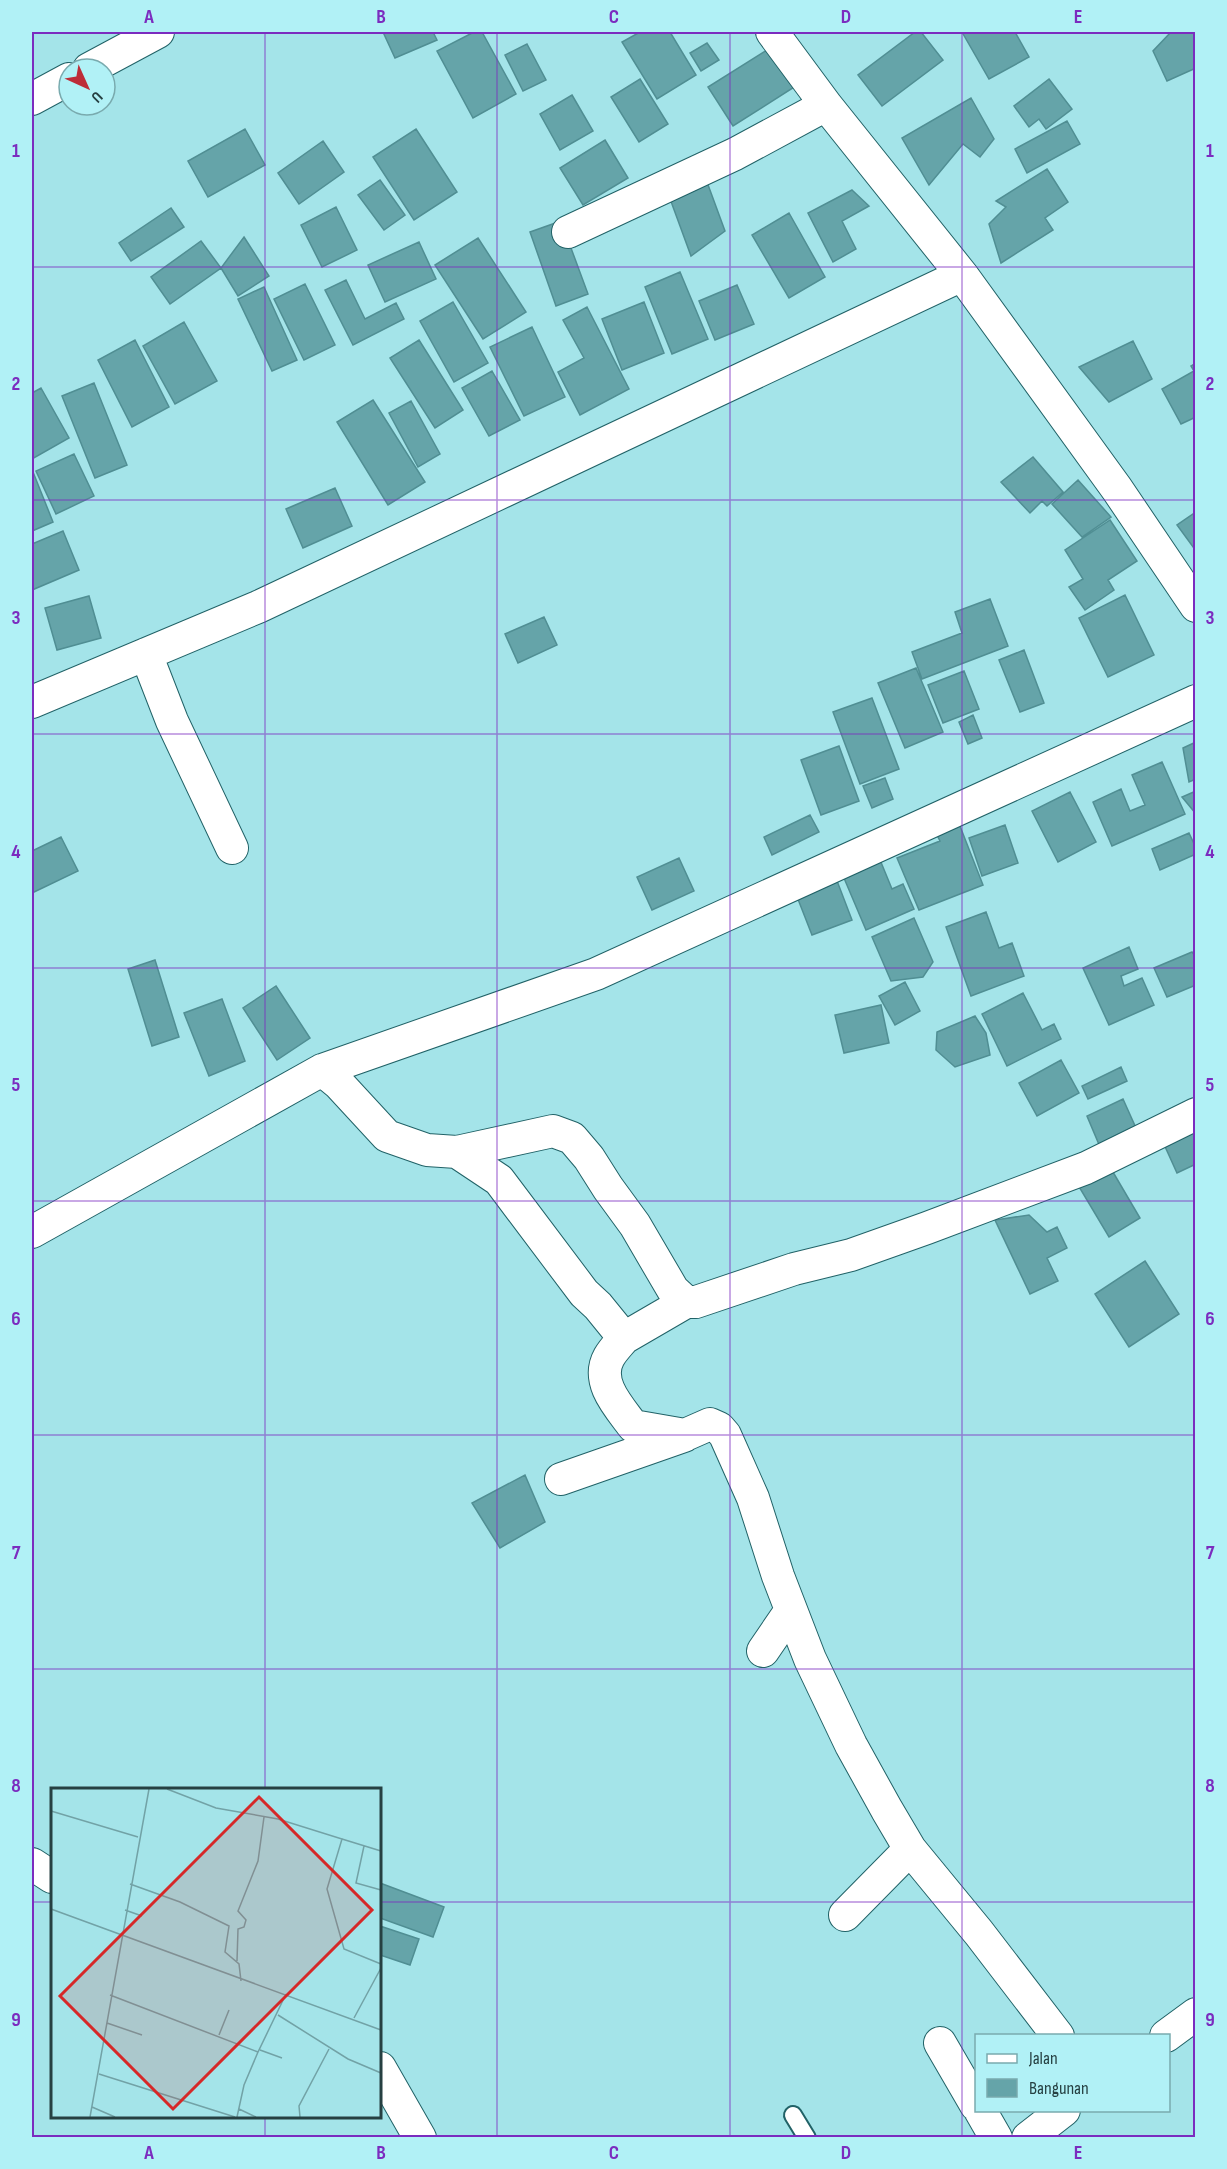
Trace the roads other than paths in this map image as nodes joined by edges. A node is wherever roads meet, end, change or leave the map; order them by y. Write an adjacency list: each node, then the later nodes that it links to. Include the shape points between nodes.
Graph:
1 (158, 32): 3 (street)
2 (772, 32): 6 (street)
3 (111, 57)
4 (57, 86): 5 (street)
5 (32, 99)
6 (826, 105): 7 (street, via 735,154); 8 (street)
7 (568, 232)
8 (962, 275): 9 (street, via 1117,489); 10 (street, via 258,607)
9 (1196, 606)
10 (146, 654): 12 (street); 13 (street, via 172,721)
11 (1196, 701): 14 (street, via 596,974)
12 (32, 702)
13 (232, 848)
14 (322, 1070): 16 (street, via 387,1136 427,1150); 17 (street)
15 (1196, 1114): 18 (street, via 1086,1168 927,1228 851,1255)
16 (457, 1152): 18 (street, via 553,1131 572,1138 635,1225 673,1290); 19 (street, via 499,1180 584,1293)
17 (32, 1232)
18 (686, 1302): 19 (street)
19 (624, 1338): 20 (street, via 608,1358 605,1377 610,1396 633,1425)
20 (685, 1436): 21 (street); 22 (street, via 710,1424 725,1436 753,1497)
21 (561, 1479)
22 (791, 1610): 23 (street); 24 (street, via 851,1745)
23 (763, 1651)
24 (910, 1849): 27 (street); 29 (street)
25 (32, 1864): 26 (street)
26 (51, 1876)
27 (845, 1915)
28 (1196, 2014): 30 (street)
29 (1056, 2034)
30 (1169, 2034)
31 (940, 2043): 33 (street)
32 (381, 2070): 37 (street)
33 (975, 2102)
34 (981, 2112): 39 (street)
35 (1061, 2112): 40 (street)
36 (793, 2115): 38 (lane)
37 (420, 2138)
38 (807, 2138)
39 (996, 2138)
40 (1028, 2138)

